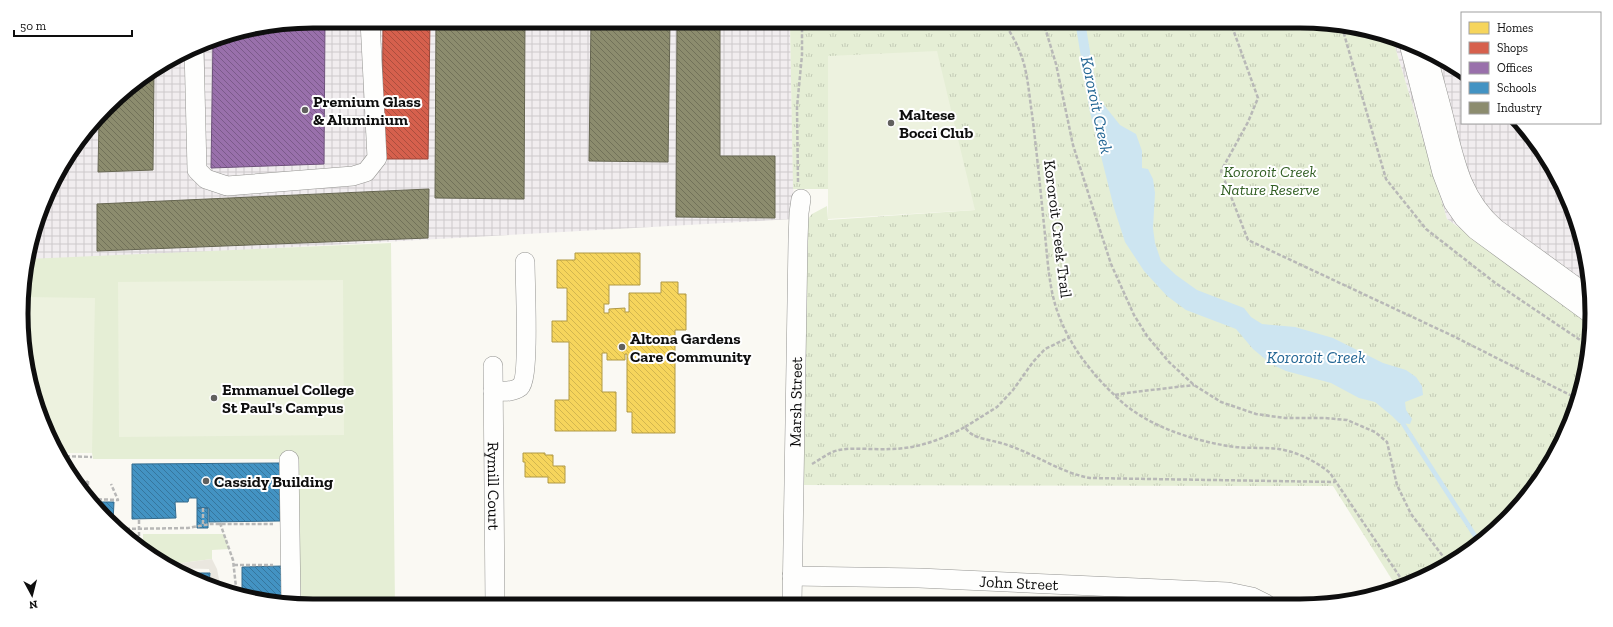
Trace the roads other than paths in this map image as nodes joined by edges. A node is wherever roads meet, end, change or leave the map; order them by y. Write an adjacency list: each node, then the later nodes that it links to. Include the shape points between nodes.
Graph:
1 (370, 28): 3 (street, via 377,158 366,172 353,176 227,186 206,179 197,170)
2 (1412, 51): 5 (street)
3 (194, 54)
4 (1427, 58): 5 (street)
5 (1433, 108): 7 (street, via 1438,159 1448,193 1458,210)
6 (801, 199): 14 (street, Marsh Street)
7 (1479, 222): 9 (street, via 1495,228); 10 (street, via 1482,235)
8 (525, 262): 12 (street, via 524,380 515,390)
9 (1584, 293)
10 (1585, 309)
11 (493, 366): 12 (street, Rymill Court)
12 (493, 391): 16 (street, Rymill Court)
13 (289, 460): 15 (street)
14 (792, 576): 17 (street, Marsh Street); 18 (street, John Street, via 926,578 1228,592)
15 (291, 598)
16 (495, 599)
17 (792, 599)
18 (1256, 599)

